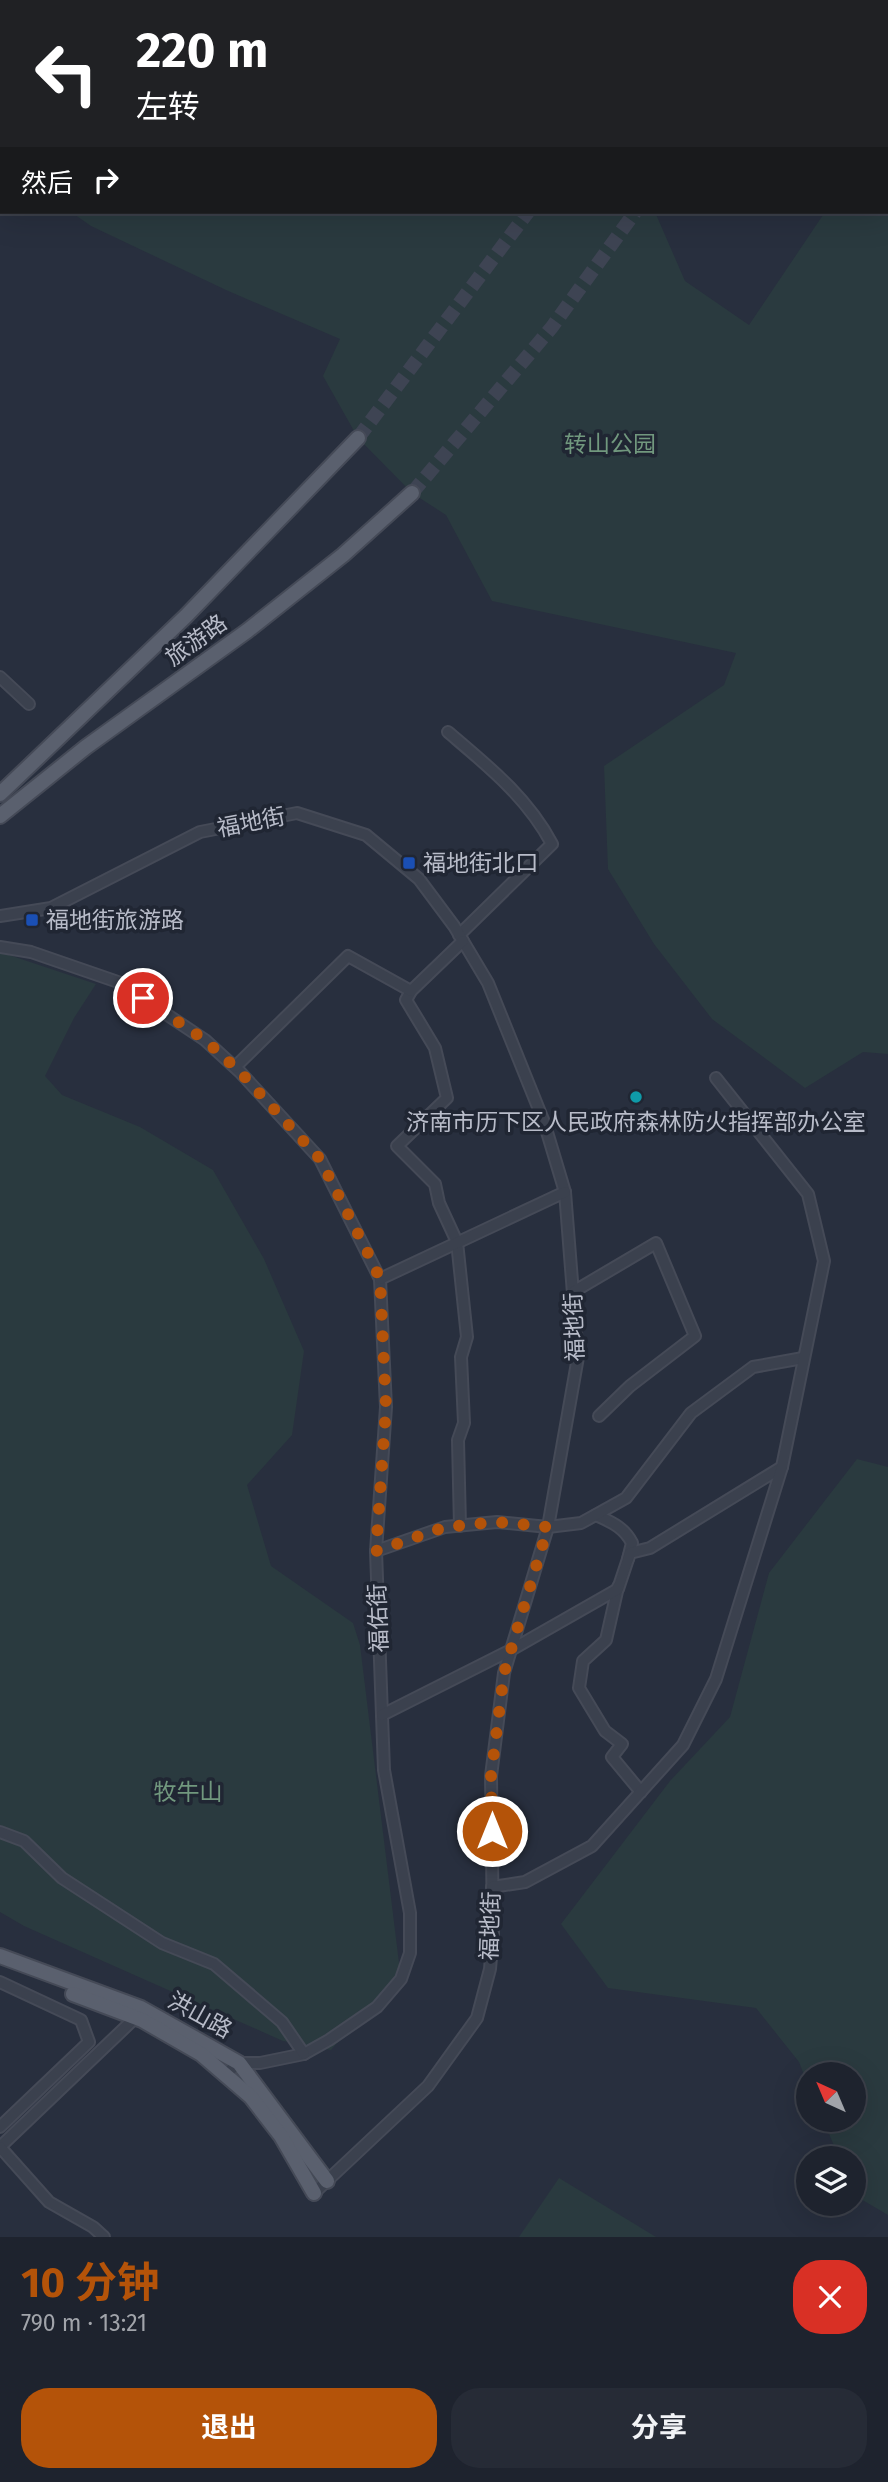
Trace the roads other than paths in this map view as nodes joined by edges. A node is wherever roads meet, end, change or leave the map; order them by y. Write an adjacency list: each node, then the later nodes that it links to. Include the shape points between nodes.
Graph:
1 (358, 438): 6 (main road, 旅游路, via 186,616)
2 (412, 493): 7 (main road, 旅游路, via 247,631 86,747)
3 (0, 677): 4 (street)
4 (29, 704)
5 (448, 732): 9 (street, via 502,777 526,803 552,844)
6 (0, 794)
7 (0, 816)
8 (0, 916): 9 (street, 福地街, via 51,908 200,832 297,813 366,835 419,879)
9 (461, 938): 11 (street); 14 (street, 福地街, via 488,983 544,1122)
10 (0, 947): 12 (street, 福佑街, via 31,952 118,982 205,1040)
11 (411, 991): 12 (street, via 348,956); 15 (street, via 406,1000 435,1048 447,1098 397,1146 435,1184)
12 (235, 1067): 16 (street, 福佑街, via 320,1159)
13 (716, 1078): 18 (street, via 808,1194 824,1261)
14 (565, 1192): 15 (street); 17 (street, 福地街)
15 (457, 1242): 16 (street); 22 (street, via 467,1337 461,1357)
16 (380, 1279): 24 (street, 福佑街, via 386,1407)
17 (573, 1292): 19 (street, via 656,1243 695,1336); 23 (street, 福地街, via 578,1357)
18 (803, 1358): 20 (street); 21 (street, via 753,1367 691,1413 626,1498)
19 (599, 1416)
20 (782, 1467): 25 (street, via 650,1548); 29 (street, via 716,1679 683,1745)
21 (596, 1515): 23 (street); 25 (street, via 617,1524 628,1536)
22 (460, 1526): 23 (street, via 497,1522); 24 (street)
23 (548, 1527): 27 (street, 福地街)
24 (376, 1551): 28 (street, 福佑街)
25 (630, 1553): 26 (street)
26 (618, 1589): 27 (street); 29 (street, via 606,1640 583,1661 579,1688 606,1731 622,1744 612,1757)
27 (511, 1650): 28 (street); 31 (street, 福地街, via 491,1776)
28 (382, 1715): 36 (street, 福佑街, via 384,1777 410,1913 410,1953 401,1979 377,2007)
29 (641, 1792): 31 (street, via 592,1846 525,1882)
30 (0, 1832): 36 (street, via 24,1841 62,1878 162,1942 214,1964 282,2022)
31 (492, 1887): 41 (street, 福地街, via 490,1969 478,2018 428,2086)
32 (0, 1956): 37 (main road, 洪山路, via 141,2008)
33 (0, 1967): 35 (main road, 洪山路)
34 (0, 1982): 39 (street, via 81,2020 89,2042)
35 (135, 2018): 38 (main road, 洪山路, via 201,2054); 40 (street)
36 (304, 2054): 37 (street, 福佑街)
37 (239, 2063): 38 (street); 41 (main road, 洪山路)
38 (224, 2075): 42 (main road, 洪山路, via 251,2097)
39 (0, 2127)
40 (0, 2147): 43 (street, via 49,2202)
41 (327, 2181): 42 (street, 福地街)
42 (314, 2193)
43 (104, 2237)

